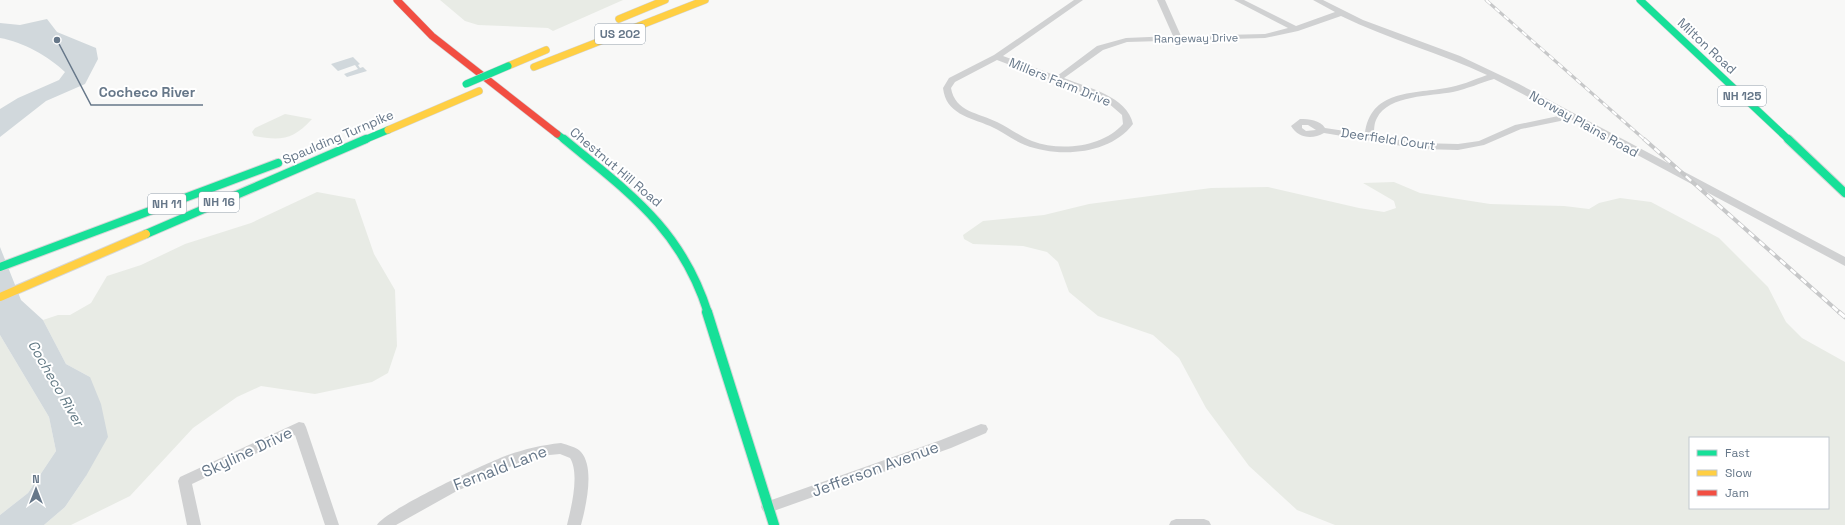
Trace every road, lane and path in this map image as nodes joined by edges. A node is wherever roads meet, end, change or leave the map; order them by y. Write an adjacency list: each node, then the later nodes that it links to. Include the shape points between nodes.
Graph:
1 (398, 0): 30 (main road, Chestnut Hill Road, via 414,19 447,48 528,110 640,202 670,233 702,296)
2 (665, 0): 11 (main road)
3 (687, 0): 4 (main road, US 202, via 530,68)
4 (706, 0)
5 (1079, 0): 15 (street, Millers Farm Drive)
6 (1161, 0): 13 (street)
7 (1238, 0): 12 (street)
8 (1317, 0): 10 (street, Norway Plains Road)
9 (1640, 0): 24 (main road, Milton Road / NH 125)
10 (1341, 13): 12 (street, Rangeway Drive); 16 (street, Norway Plains Road, via 1457,58)
11 (612, 22)
12 (1295, 29): 13 (street, Rangeway Drive, via 1265,36)
13 (1178, 38): 18 (street, Rangeway Drive, via 1126,40 1109,44 1089,55)
14 (556, 46): 19 (main road, bridge)
15 (997, 57): 18 (street, Millers Farm Drive); 18 (street, Millers Farm Drive, via 958,76 949,84 948,98 955,107 1025,142 1053,149 1069,150 1098,144 1125,129 1128,124 1126,114 1120,107 1097,93)
16 (1494, 76): 20 (street, Norway Plains Road); 22 (street, via 1456,89 1418,94 1391,102 1374,115)
17 (506, 79): 28 (main road, Spaulding Turnpike / NH 16)
18 (1058, 79)
19 (462, 86)
20 (1570, 116): 22 (street, Deerfield Court, via 1518,127 1488,141 1466,146 1420,146); 26 (street, Norway Plains Road)
21 (1321, 130): 22 (street, Deerfield Court)
22 (1369, 137)
23 (285, 161): 25 (main road, Spaulding Turnpike / NH 16); 27 (main road, NH 11)
24 (1845, 193)
25 (108, 237)
26 (1845, 262)
27 (0, 267)
28 (0, 298)
29 (981, 429): 30 (street, Jefferson Avenue, via 946,444)
30 (768, 507): 35 (main road, Chestnut Hill Road)
31 (194, 525): 32 (street, Skyline Drive, via 185,481 299,427)
32 (332, 525)
33 (384, 525): 34 (street, Fernald Lane, via 449,488 531,452 556,447 567,448 579,459 580,493)
34 (574, 525)
35 (774, 525)
36 (1176, 525): 37 (street)
37 (1204, 525)

